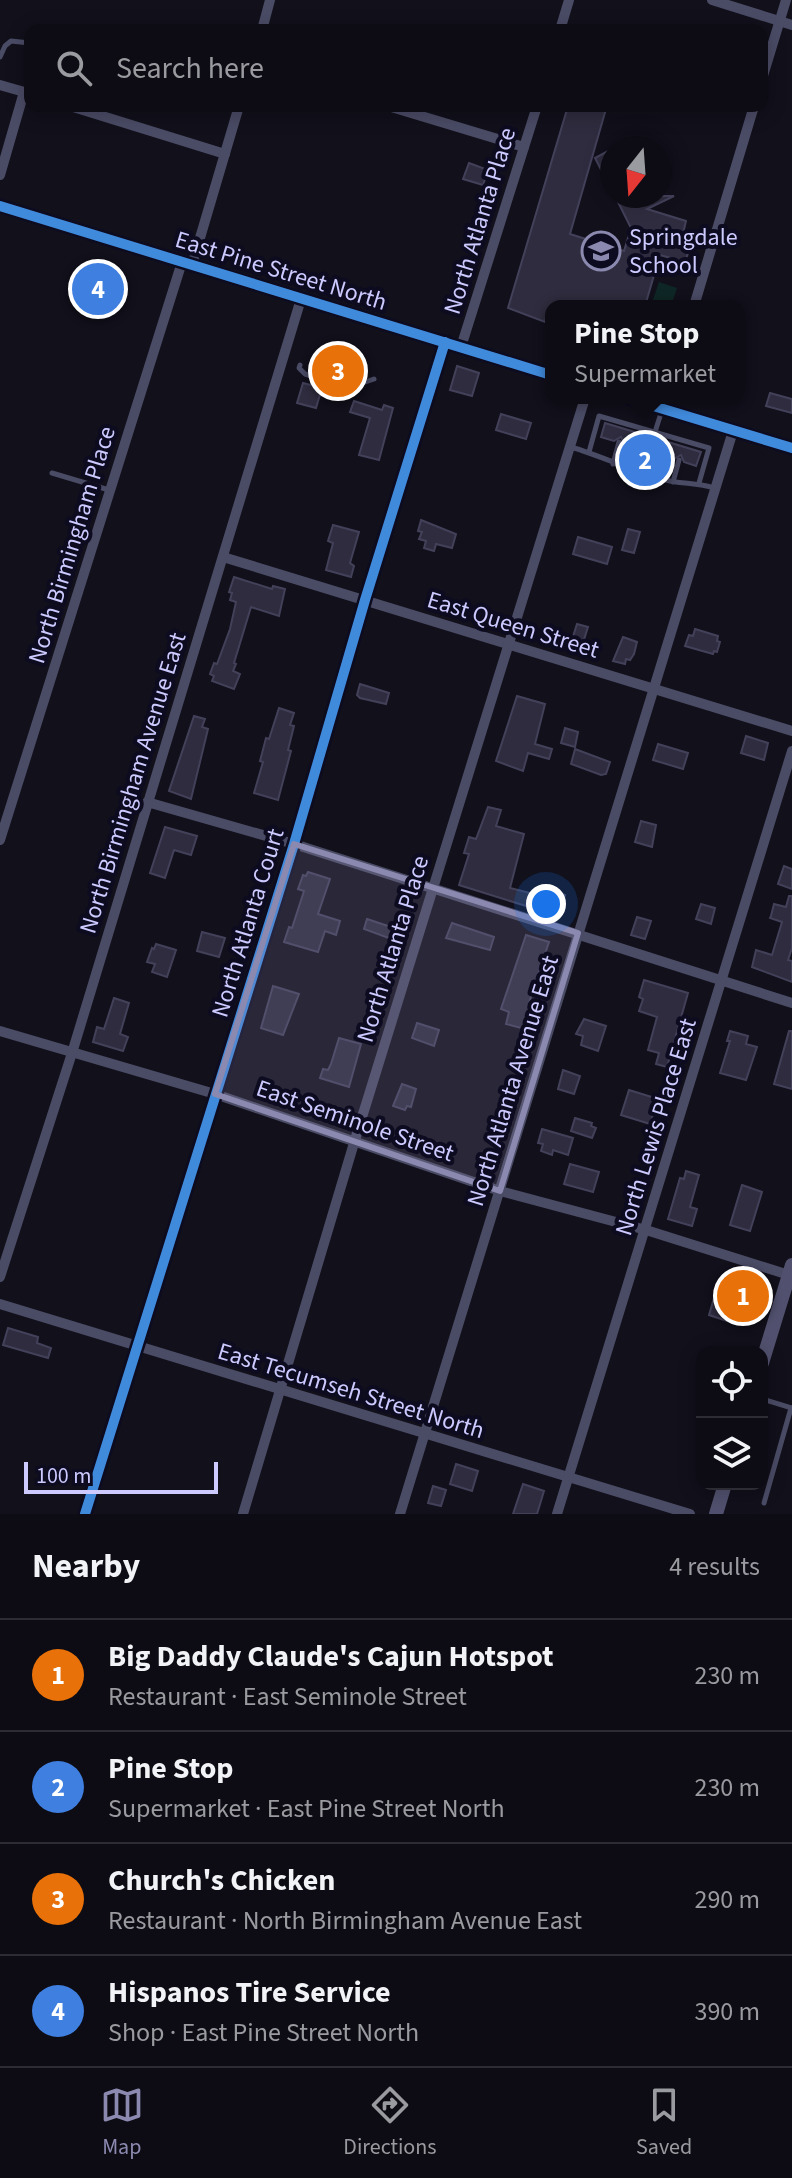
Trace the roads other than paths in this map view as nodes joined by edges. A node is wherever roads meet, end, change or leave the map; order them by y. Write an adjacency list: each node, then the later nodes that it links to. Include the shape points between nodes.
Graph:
1 (270, 0): 6 (street)
2 (569, 0): 7 (street)
3 (712, 0): 5 (street)
4 (786, 0): 5 (street)
5 (780, 21): 8 (street); 11 (street)
6 (264, 24)
7 (562, 24)
8 (792, 25)
9 (24, 42): 10 (lane, via 11,41)
10 (0, 57)
11 (768, 60)
12 (0, 85): 13 (street)
13 (24, 92)
14 (24, 102): 22 (street)
15 (89, 112): 21 (street)
16 (237, 112): 21 (street, North Birmingham Place)
17 (408, 112): 20 (street)
18 (535, 112): 20 (street, North Atlanta Place)
19 (752, 112): 26 (street)
20 (524, 147): 28 (street, North Atlanta Place)
21 (225, 154): 24 (street, North Birmingham Place)
22 (0, 175)
23 (0, 206): 24 (main road, East Pine Street North)
24 (187, 264): 25 (main road, East Pine Street North); 50 (street, North Birmingham Place)
25 (301, 299): 27 (main road, East Pine Street North); 51 (street, North Birmingham Avenue East)
26 (696, 300)
27 (445, 342): 28 (main road, East Pine Street North); 52 (street, North Atlanta Court)
28 (461, 347): 30 (main road, East Pine Street North)
29 (300, 365): 31 (lane, via 305,374 348,388)
30 (545, 373)
31 (374, 379)
32 (583, 404): 37 (street, North Atlanta Place)
33 (664, 404): 34 (main road); 35 (lane)
34 (733, 431): 39 (main road); 49 (street, North Atlanta Avenue East)
35 (655, 432): 40 (lane, via 599,416); 48 (lane, via 709,448)
36 (619, 442): 43 (lane)
37 (570, 446): 40 (lane); 53 (street, North Atlanta Place)
38 (636, 447): 44 (lane)
39 (792, 448)
40 (589, 452): 43 (lane)
41 (662, 455): 46 (lane)
42 (679, 460): 47 (lane)
43 (613, 464): 44 (lane)
44 (629, 469): 46 (lane)
45 (52, 473): 50 (lane)
46 (656, 477): 47 (lane)
47 (673, 482): 48 (lane)
48 (699, 483): 49 (lane)
49 (716, 488): 54 (street, North Atlanta Avenue East)
50 (110, 490): 58 (street, North Birmingham Place)
51 (223, 557): 52 (street, East Queen Street); 57 (street, North Birmingham Avenue East)
52 (365, 600): 53 (street, East Queen Street); 59 (street, North Atlanta Court)
53 (509, 644): 54 (street, East Queen Street); 60 (street, North Atlanta Place)
54 (654, 689): 55 (street, East Queen Street); 61 (street, North Atlanta Avenue East)
55 (792, 731)
56 (792, 751): 62 (street, North Lewis Place East)
57 (147, 802): 59 (street); 65 (street, North Birmingham Avenue East)
58 (0, 840)
59 (294, 844): 60 (street); 66 (street, North Atlanta Court)
60 (433, 888): 61 (street); 67 (street, North Atlanta Place)
61 (578, 933): 62 (street); 68 (street, North Atlanta Avenue East)
62 (722, 982): 63 (street); 69 (street, North Lewis Place East)
63 (792, 1003)
64 (0, 1031): 65 (street, East Seminole Street)
65 (72, 1053): 66 (street, East Seminole Street); 71 (street, North Birmingham Avenue East)
66 (215, 1094): 67 (street, East Seminole Street); 73 (street, North Atlanta Court)
67 (354, 1143): 68 (street, East Seminole Street); 75 (street, North Atlanta Place)
68 (500, 1191): 69 (street, East Seminole Street); 78 (street, North Atlanta Avenue East)
69 (646, 1230): 70 (street, East Seminole Street); 79 (street, North Lewis Place East)
70 (790, 1270): 74 (main road)
71 (0, 1277)
72 (0, 1304): 73 (street, East Tecumseh Street North)
73 (137, 1345): 75 (street, East Tecumseh Street North); 83 (street, North Atlanta Court)
74 (767, 1346)
75 (281, 1390): 78 (street, East Tecumseh Street North); 84 (street, North Atlanta Place)
76 (768, 1401): 77 (lane)
77 (792, 1408): 81 (lane)
78 (425, 1434): 79 (street, East Tecumseh Street North); 85 (street, North Atlanta Avenue East)
79 (568, 1478): 86 (street, North Lewis Place East); 87 (street, East Tecumseh Street North)
80 (724, 1490): 82 (main road)
81 (764, 1503)
82 (718, 1513)
83 (85, 1514)
84 (243, 1514)
85 (400, 1514)
86 (557, 1514)
87 (690, 1514)

